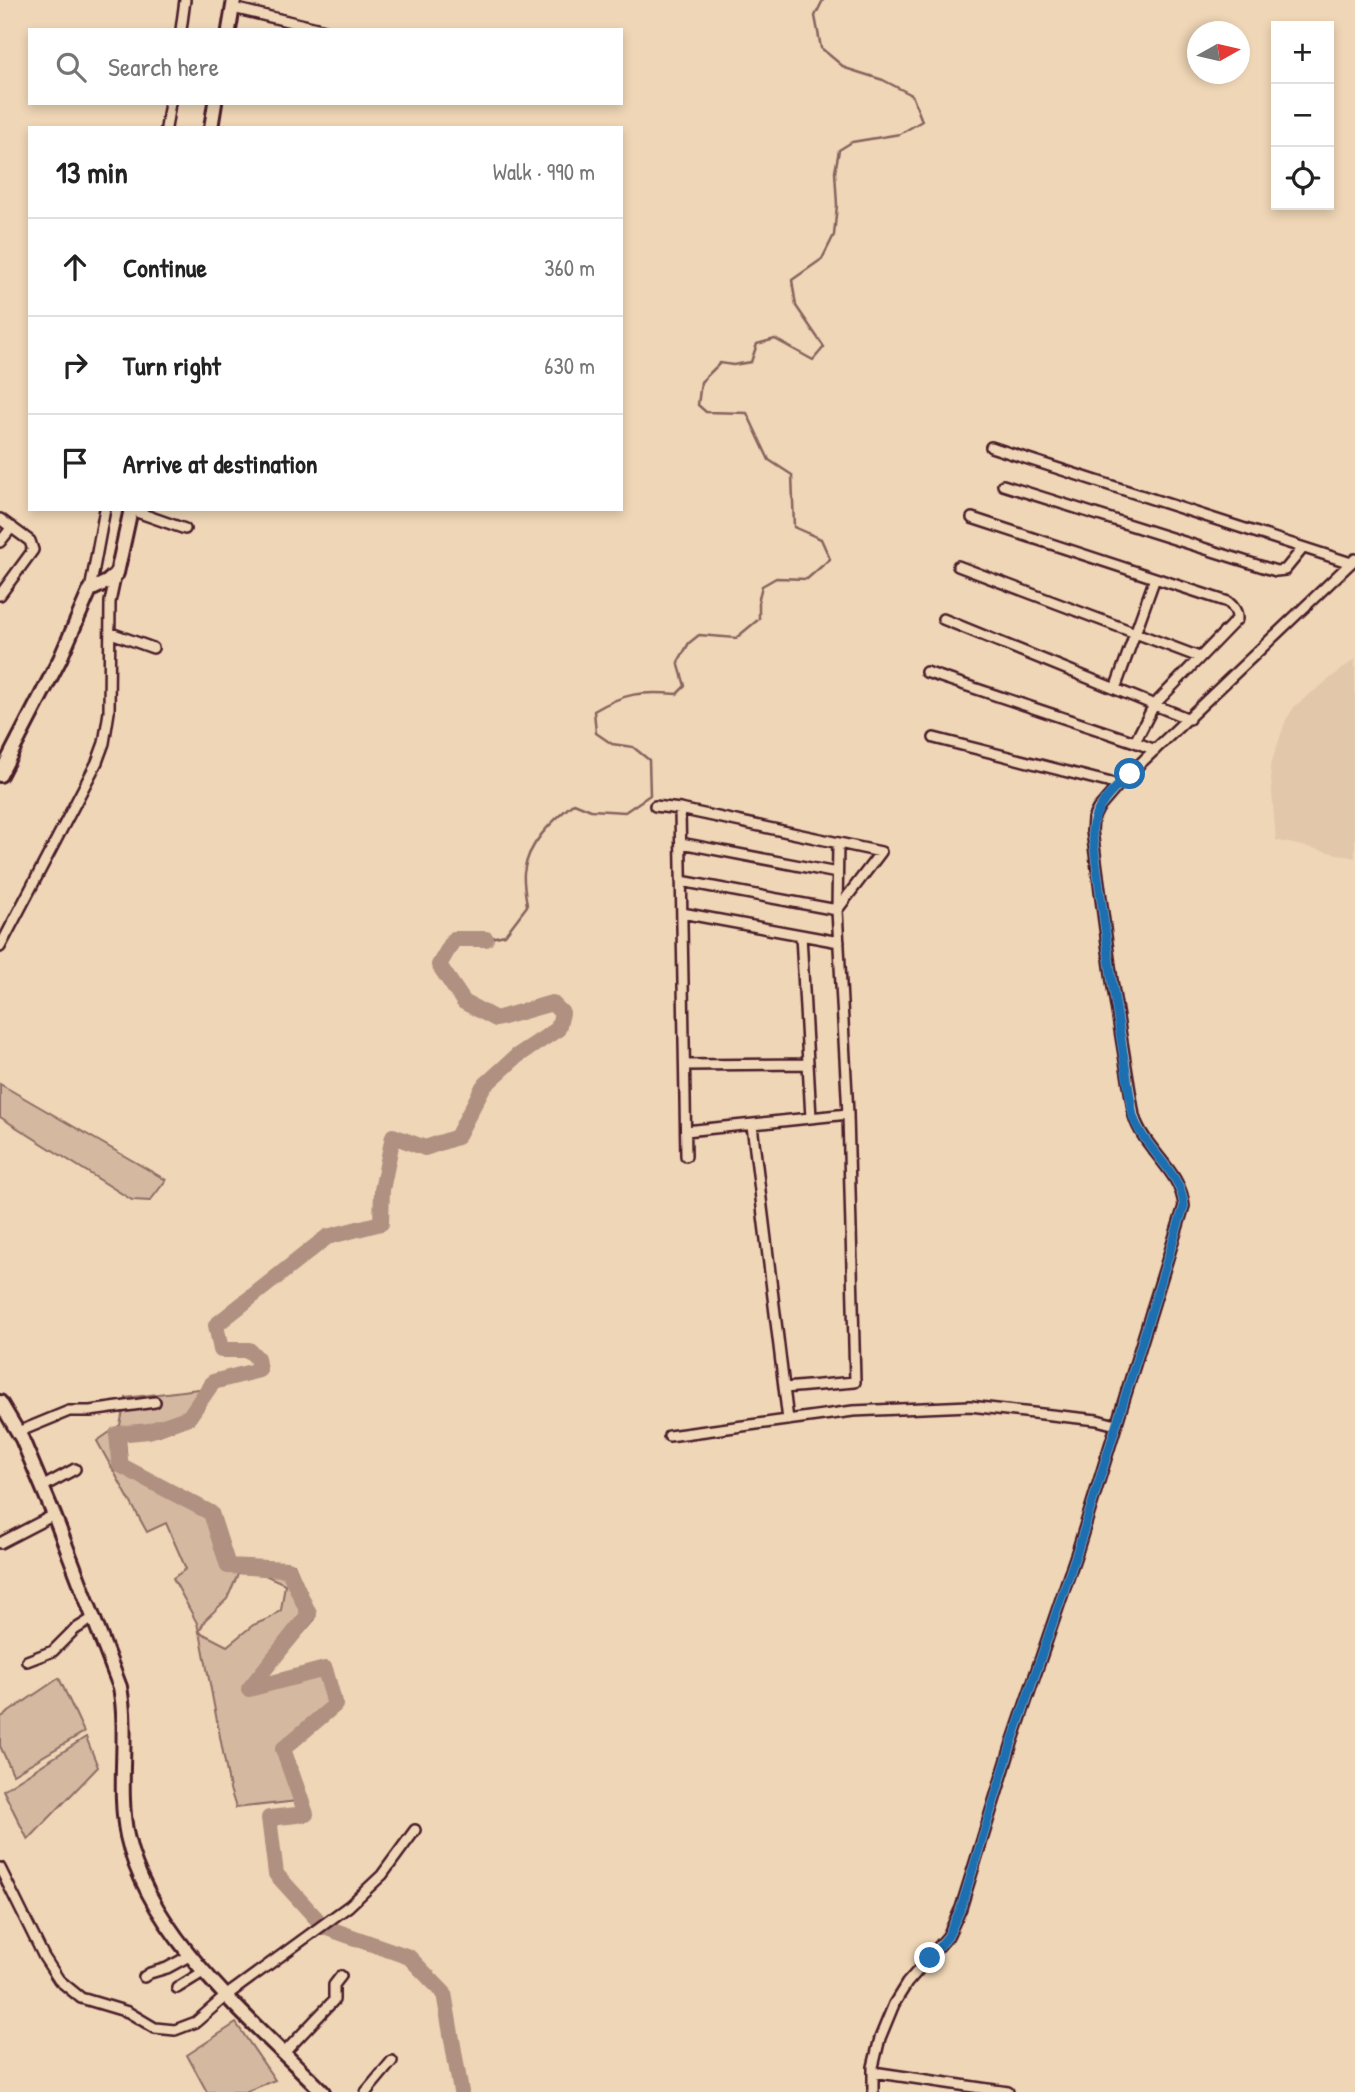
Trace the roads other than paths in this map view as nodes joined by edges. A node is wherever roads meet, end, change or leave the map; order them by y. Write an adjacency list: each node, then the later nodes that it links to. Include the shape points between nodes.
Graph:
1 (185, 0): 3 (street)
2 (233, 4): 4 (street); 5 (street)
3 (181, 28)
4 (229, 28)
5 (318, 28)
6 (170, 105): 8 (street)
7 (215, 105): 9 (street)
8 (166, 126)
9 (211, 126)
10 (991, 447): 20 (street)
11 (1003, 485): 20 (street, via 1276,571 1285,570)
12 (105, 511): 25 (street)
13 (131, 511): 23 (street)
14 (134, 511): 18 (street)
15 (972, 518): 24 (street)
16 (0, 519): 17 (street)
17 (12, 527): 19 (street); 26 (street, via 30,541 33,550)
18 (185, 529)
19 (0, 541)
20 (1303, 548): 21 (street)
21 (1353, 561): 35 (street)
22 (958, 566): 29 (street)
23 (117, 573): 25 (street); 28 (street, via 110,602)
24 (1155, 578): 29 (street); 31 (street, via 1228,602 1237,612 1237,619)
25 (90, 590): 39 (street)
26 (0, 595)
27 (943, 620): 33 (street)
28 (111, 633): 30 (street); 51 (street, via 109,712 101,752)
29 (1136, 634): 31 (street); 33 (street)
30 (153, 649)
31 (1199, 657): 34 (street)
32 (926, 672): 37 (street)
33 (1115, 689): 34 (street)
34 (1154, 705): 35 (street); 37 (street)
35 (1189, 719): 38 (street)
36 (934, 738): 40 (street)
37 (1135, 742): 38 (street)
38 (1155, 750): 40 (street)
39 (0, 775)
40 (1119, 785): 63 (street, via 1098,809 1092,831 1122,1047 1136,1124 1173,1176 1184,1206)
41 (655, 806): 42 (street)
42 (680, 810): 43 (street); 44 (street)
43 (681, 843): 45 (street); 46 (street)
44 (838, 843): 45 (street); 47 (street, via 881,852)
45 (838, 873): 47 (street)
46 (681, 881): 47 (street); 48 (street)
47 (837, 910): 50 (street)
48 (682, 913): 49 (street); 53 (street)
49 (801, 935): 50 (street); 52 (street)
50 (839, 942): 54 (street)
51 (0, 947)
52 (806, 1064): 53 (street); 55 (street)
53 (685, 1065): 57 (street)
54 (848, 1114): 55 (street); 59 (street, via 855,1382)
55 (811, 1118): 56 (street)
56 (752, 1125): 57 (street); 59 (street)
57 (686, 1131): 58 (street)
58 (686, 1156)
59 (784, 1388): 62 (street)
60 (0, 1402): 64 (street)
61 (155, 1402): 64 (street, via 69,1411)
62 (788, 1420): 63 (street, via 853,1411 970,1406); 65 (street)
63 (1116, 1425): 82 (street, via 961,1908 948,1936 894,2004)
64 (18, 1432): 67 (street)
65 (669, 1436)
66 (75, 1469): 67 (street)
67 (42, 1487): 68 (street)
68 (54, 1515): 69 (street); 70 (street)
69 (0, 1543)
70 (95, 1617): 71 (street, via 54,1651); 74 (street, via 122,1700 127,1836 156,1905)
71 (27, 1661)
72 (415, 1830): 79 (street, via 382,1875 341,1911)
73 (0, 1868): 79 (street, via 44,1957 59,1980 81,1998 128,2012 155,2028 175,2030 196,2022)
74 (191, 1955): 75 (street); 77 (street)
75 (202, 1972): 78 (street); 79 (street)
76 (341, 1976): 80 (street, via 334,1985 334,2000)
77 (144, 1977)
78 (177, 1988)
79 (227, 1994): 80 (street)
80 (284, 2053): 83 (street)
81 (391, 2061): 84 (street)
82 (873, 2072): 85 (street); 86 (street)
83 (323, 2092)
84 (366, 2092)
85 (873, 2092)
86 (1008, 2092)

